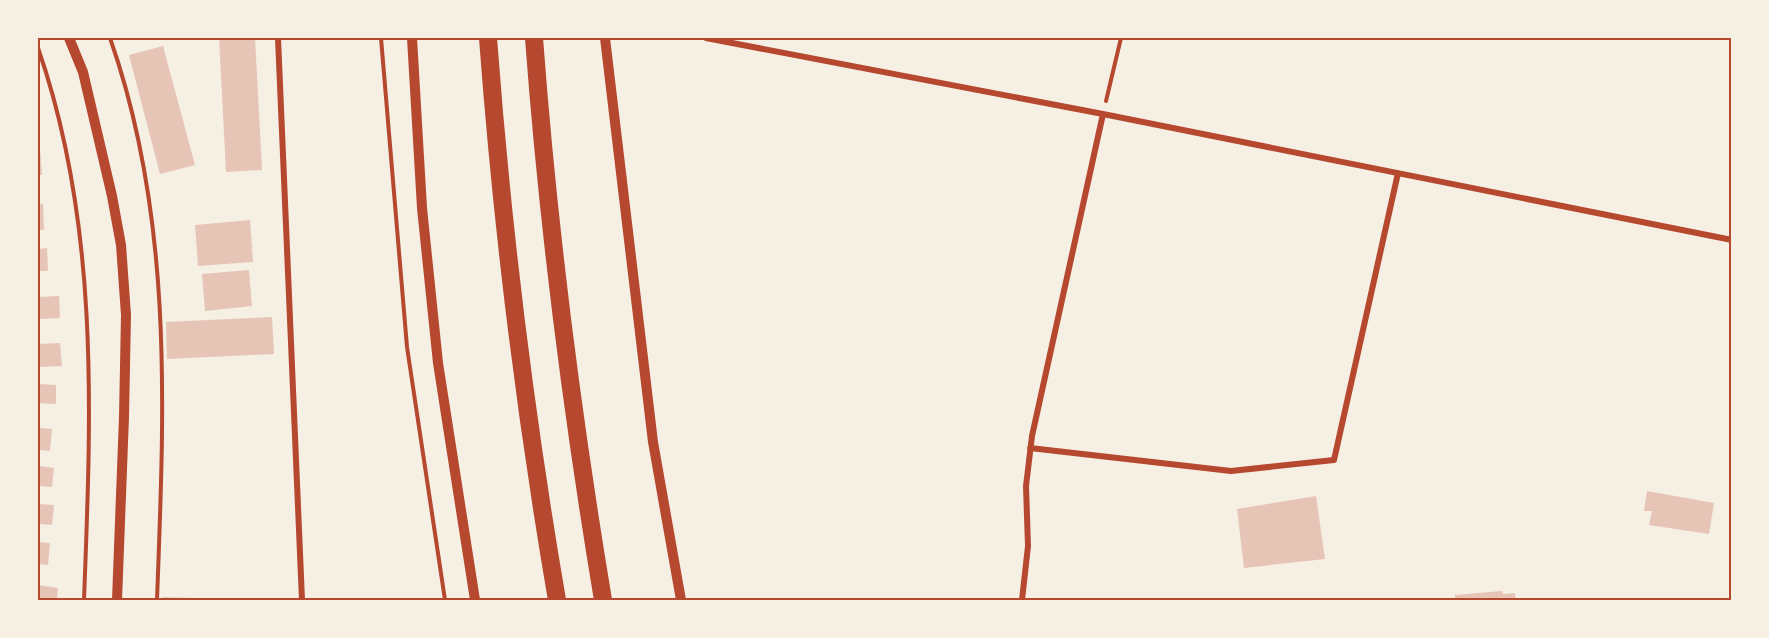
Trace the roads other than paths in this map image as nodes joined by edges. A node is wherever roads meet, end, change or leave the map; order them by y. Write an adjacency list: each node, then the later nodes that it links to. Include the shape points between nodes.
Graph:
1 (69, 38): 12 (street, via 83,72 121,245 126,315)
2 (278, 38): 13 (street)
3 (412, 38): 14 (street, via 422,208 438,363)
4 (488, 38): 15 (highway, via 516,330)
5 (534, 38): 16 (highway, via 562,328)
6 (604, 38): 17 (street, via 653,442)
7 (706, 38): 8 (street)
8 (1103, 114): 9 (street); 11 (street)
9 (1398, 173): 10 (street); 11 (street, via 1334,460 1231,471)
10 (1731, 240)
11 (1030, 448): 18 (street, via 1026,486 1028,546)
12 (117, 600)
13 (302, 600)
14 (475, 600)
15 (557, 600)
16 (603, 600)
17 (681, 600)
18 (1022, 600)

